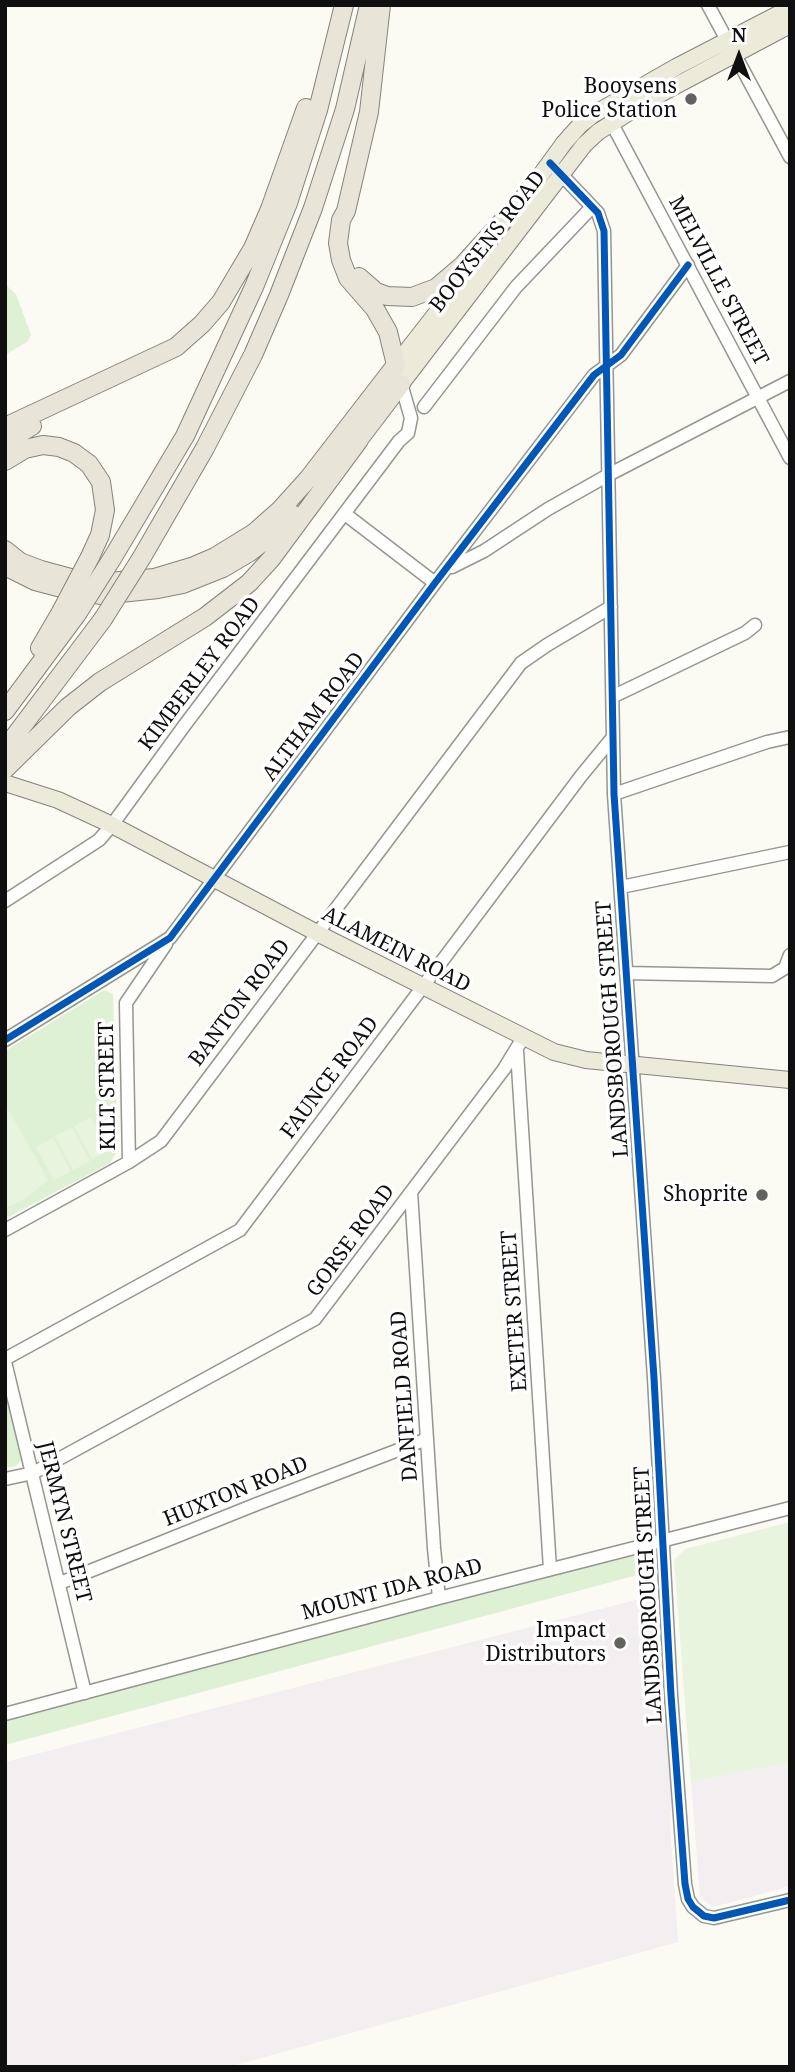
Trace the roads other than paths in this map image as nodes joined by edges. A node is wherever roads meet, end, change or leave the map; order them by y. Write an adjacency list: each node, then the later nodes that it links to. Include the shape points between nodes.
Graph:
1 (343, 5): 16 (highway, via 253,248 221,302); 35 (highway, bridge, via 309,137 254,287 185,436 113,557)
2 (369, 5): 41 (highway, bridge, via 345,109 313,208 253,355 142,557)
3 (381, 5): 14 (highway, via 369,112)
4 (708, 5): 7 (street)
5 (790, 8): 7 (main road, BOOYSENS ROAD)
6 (790, 24): 7 (main road, BOOYSENS ROAD)
7 (731, 47): 8 (main road, BOOYSENS ROAD); 9 (street); 10 (main road, BOOYSENS ROAD, via 676,66 594,114)
8 (611, 122): 11 (main road, BOOYSENS ROAD, via 590,139); 15 (street, MELVILLE STREET)
9 (790, 157)
10 (550, 163): 11 (street, LANDSBOROUGH STREET); 12 (main road, BOOYSENS ROAD)
11 (562, 175): 13 (street, LANDSBOROUGH STREET); 20 (main road, BOOYSENS ROAD)
12 (529, 192): 14 (highway, via 450,278 412,298 376,292 357,275 345,242); 17 (main road, BOOYSENS ROAD)
13 (592, 206): 18 (street, LANDSBOROUGH STREET, via 604,231); 22 (street, via 516,288)
14 (346, 211): 17 (highway, via 338,243 341,260 355,288 388,331)
15 (688, 265): 18 (street, ALTHAM ROAD, via 621,355); 21 (street, MELVILLE STREET)
16 (176, 347): 23 (highway); 25 (highway, via 136,376)
17 (396, 365): 20 (street, KIMBERLEY ROAD); 30 (highway, via 280,510 215,557 154,578 108,582 41,570)
18 (606, 365): 28 (street, LANDSBOROUGH STREET); 32 (street, ALTHAM ROAD)
19 (790, 381): 21 (street, ALTHAM ROAD)
20 (399, 386): 24 (highway); 29 (street, KIMBERLEY ROAD, via 400,441)
21 (758, 398): 26 (street, MELVILLE STREET); 28 (street, ALTHAM ROAD)
22 (424, 407)
23 (5, 428)
24 (359, 440): 31 (highway, via 274,533 223,568 183,584 103,595 54,588); 41 (highway, via 249,583 205,617 100,682)
25 (5, 442)
26 (790, 458)
27 (5, 461): 35 (highway, bridge, via 25,449 59,447 89,464 101,482 105,510 100,536)
28 (610, 474): 32 (street, ALTHAM ROAD); 34 (street, LANDSBOROUGH STREET)
29 (345, 514): 33 (street); 44 (street, KIMBERLEY ROAD)
30 (5, 550)
31 (5, 566)
32 (448, 569): 33 (street, ALTHAM ROAD)
33 (435, 583): 46 (street, ALTHAM ROAD)
34 (611, 607): 37 (street, LANDSBOROUGH STREET); 49 (street, BANTON ROAD, via 524,660)
35 (69, 613): 38 (highway, via 30,664 18,695)
36 (755, 625): 37 (street, via 745,634)
37 (614, 696): 39 (street, LANDSBOROUGH STREET)
38 (5, 711)
39 (613, 737): 43 (street, LANDSBOROUGH STREET); 53 (street, FAUNCE ROAD)
40 (790, 737): 43 (street)
41 (7, 760)
42 (5, 783): 44 (main road, ALAMEIN ROAD, via 58,800)
43 (614, 794): 47 (street, LANDSBOROUGH STREET)
44 (112, 825): 46 (main road, ALAMEIN ROAD); 48 (street, KIMBERLEY ROAD, via 99,840)
45 (790, 852): 47 (street)
46 (215, 880): 49 (main road, ALAMEIN ROAD); 50 (street, ALTHAM ROAD)
47 (621, 887): 52 (street, LANDSBOROUGH STREET)
48 (5, 901)
49 (317, 933): 53 (main road, ALAMEIN ROAD); 58 (street, BANTON ROAD, via 169,1131)
50 (170, 938): 54 (street, ALTHAM ROAD); 58 (street, KILT STREET, via 126,1003)
51 (790, 955): 52 (street, via 785,968 772,976)
52 (626, 973): 56 (street, LANDSBOROUGH STREET)
53 (424, 986): 55 (main road, ALAMEIN ROAD); 61 (street, FAUNCE ROAD, via 240,1230)
54 (5, 1040)
55 (520, 1044): 56 (main road, ALAMEIN ROAD, via 568,1057); 59 (street, GORSE ROAD); 67 (street, EXETER STREET)
56 (633, 1063): 57 (main road, ALAMEIN ROAD); 66 (street, LANDSBOROUGH STREET)
57 (790, 1080)
58 (129, 1162): 60 (street, BANTON ROAD)
59 (411, 1192): 62 (street, DANFIELD ROAD); 63 (street, GORSE ROAD, via 309,1324)
60 (5, 1230)
61 (5, 1360): 63 (street, JERMYN STREET)
62 (427, 1439): 68 (street, HUXTON ROAD); 69 (street, DANFIELD ROAD)
63 (33, 1473): 64 (street, GORSE ROAD); 68 (street, JERMYN STREET)
64 (5, 1479)
65 (790, 1508): 66 (street, MOUNT IDA ROAD)
66 (662, 1539): 67 (street, MOUNT IDA ROAD); 72 (street, LANDSBOROUGH STREET, via 688,1899 704,1916 719,1918)
67 (550, 1569): 69 (street, MOUNT IDA ROAD)
68 (60, 1583): 70 (street, JERMYN STREET)
69 (439, 1598): 70 (street, MOUNT IDA ROAD)
70 (85, 1693): 71 (street, MOUNT IDA ROAD)
71 (5, 1714)
72 (790, 1900)

